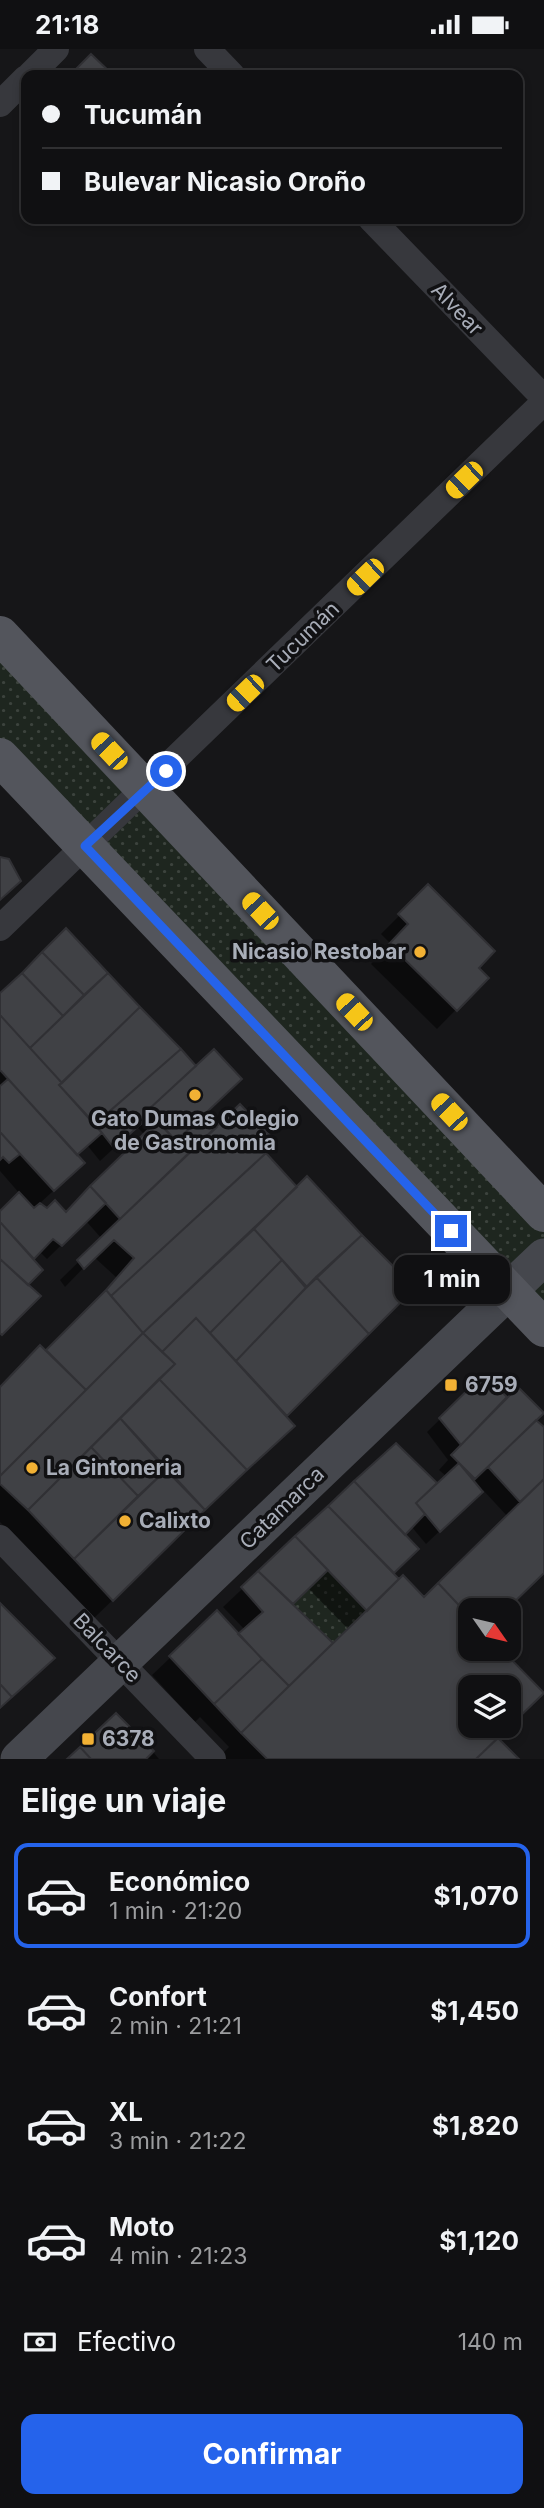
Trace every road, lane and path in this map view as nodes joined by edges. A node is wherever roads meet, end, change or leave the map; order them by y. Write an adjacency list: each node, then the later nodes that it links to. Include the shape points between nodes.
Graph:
1 (56, 49): 3 (street)
2 (207, 49): 4 (street)
3 (35, 70)
4 (227, 70)
5 (21, 84): 6 (street)
6 (0, 104)
7 (375, 224): 8 (street, Alvear)
8 (544, 400): 11 (street, Tucumán)
9 (0, 635): 11 (main road)
10 (0, 757): 12 (main road)
11 (146, 790): 12 (street, Tucumán); 14 (main road)
12 (85, 846): 13 (street, Tucumán); 16 (main road)
13 (0, 928)
14 (544, 1213)
15 (544, 1257): 16 (main road, Catamarca)
16 (509, 1292): 17 (main road); 19 (main road, Catamarca)
17 (544, 1328)
18 (0, 1538): 19 (street, Balcarce)
19 (121, 1662): 20 (main road, Catamarca); 21 (street, Balcarce)
20 (19, 1759)
21 (213, 1759)

